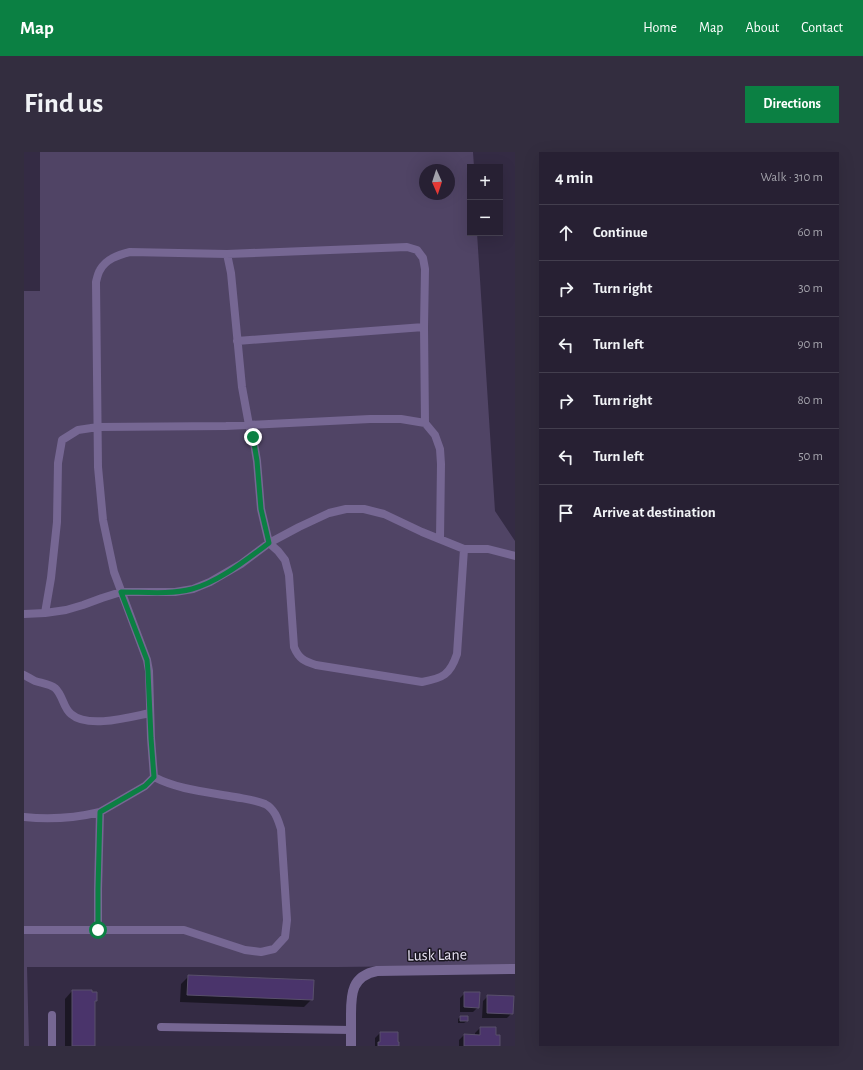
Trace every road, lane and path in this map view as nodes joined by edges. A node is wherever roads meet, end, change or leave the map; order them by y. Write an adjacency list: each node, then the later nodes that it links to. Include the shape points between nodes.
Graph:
1 (227, 254): 2 (lane, via 407,247 417,250 423,258 425,269); 3 (lane); 6 (lane, via 130,252 118,255 100,269 96,282)
2 (424, 327): 3 (lane); 4 (lane)
3 (237, 341): 5 (lane)
4 (426, 423): 5 (lane, via 402,419 370,419); 7 (lane, via 436,435 440,449)
5 (249, 425): 6 (lane); 8 (lane, via 257,461 261,509)
6 (98, 427): 11 (lane, via 98,467 103,520); 12 (lane, via 78,430 62,440 58,463 57,522)
7 (440, 539): 8 (lane, via 384,514 364,509 346,509 329,513 299,526); 9 (lane)
8 (269, 543): 9 (lane, via 285,560 289,575 294,647 297,654 316,665 422,682 446,674 454,665 457,654); 11 (lane, via 240,564 193,589 175,592)
9 (464, 549): 10 (lane, via 488,550)
10 (515, 556)
11 (121, 592): 12 (lane, via 66,610); 15 (lane, via 147,660)
12 (45, 613): 13 (lane)
13 (24, 614)
14 (24, 675): 15 (lane, via 55,688 71,714 79,719 100,722)
15 (150, 714): 16 (lane)
16 (154, 777): 17 (lane, via 145,786); 20 (lane, via 181,788 266,804 277,815 281,829 287,920 285,937 274,949 261,952 245,950 184,930)
17 (100, 812): 18 (lane, via 51,819); 20 (lane)
18 (24, 817)
19 (24, 930): 20 (lane)
20 (98, 930)
21 (515, 969): 24 (street, Lusk Lane, via 370,972 357,982 352,992)
22 (52, 1015): 25 (lane)
23 (161, 1027): 24 (lane)
24 (351, 1030): 26 (street)
25 (52, 1046)
26 (350, 1046)

